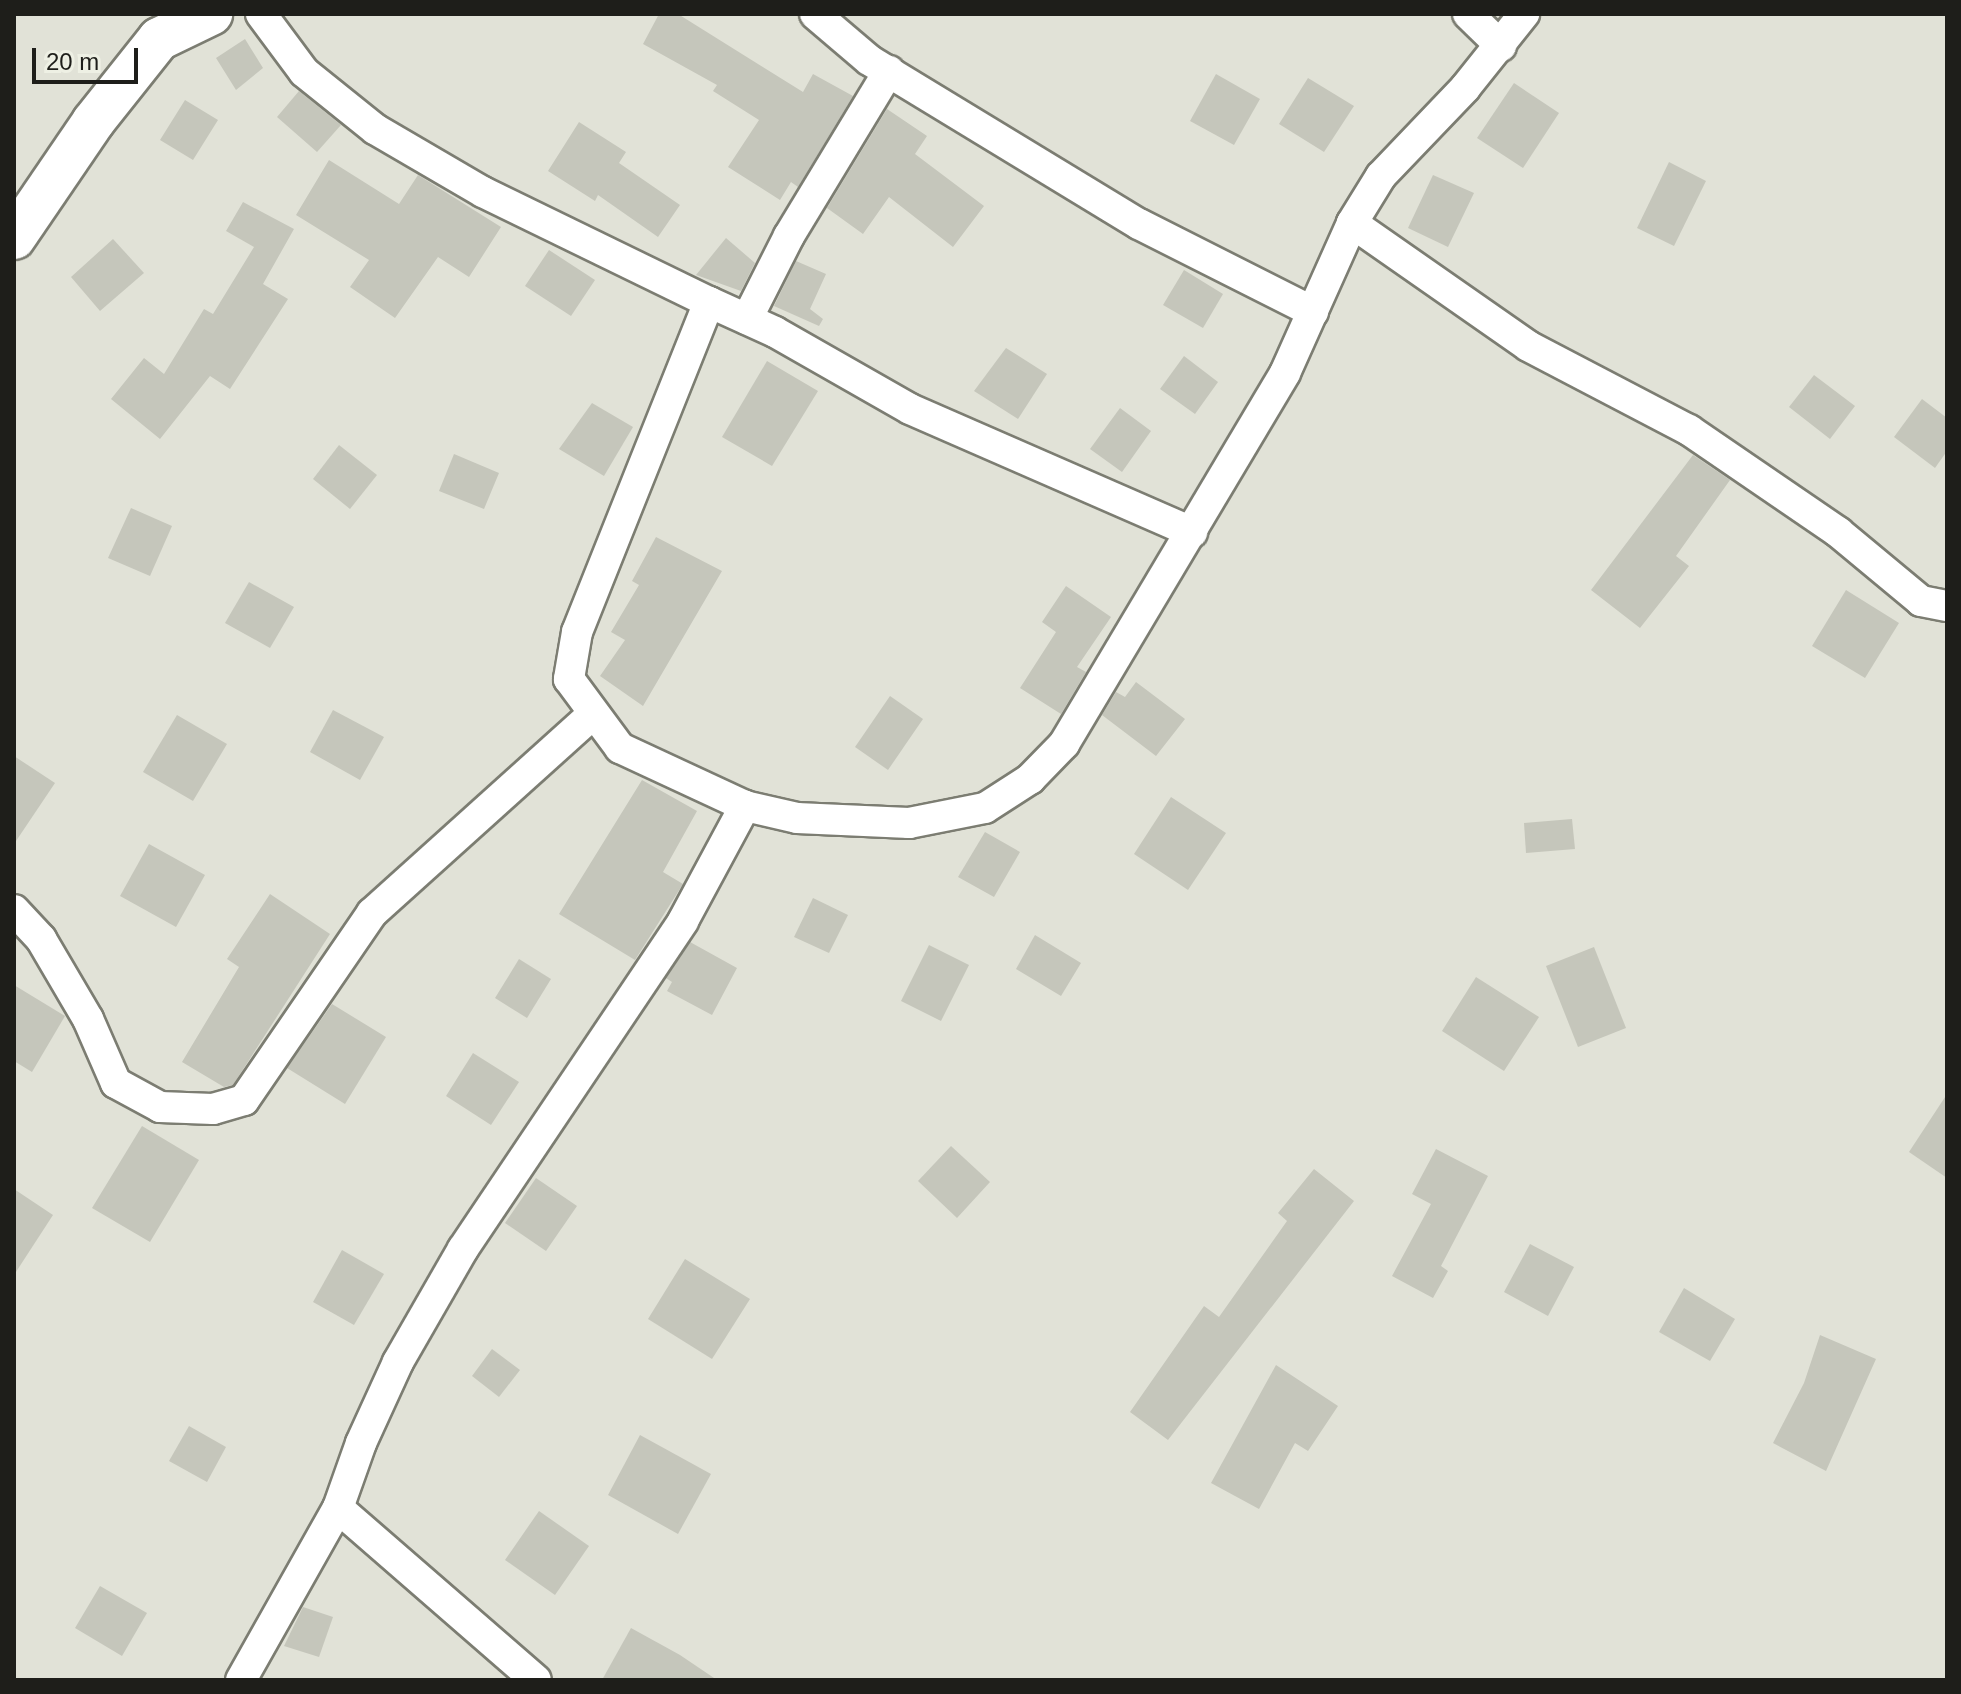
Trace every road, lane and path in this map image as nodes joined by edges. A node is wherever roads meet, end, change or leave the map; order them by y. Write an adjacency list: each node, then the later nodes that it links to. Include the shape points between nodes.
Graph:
1 (211, 14): 9 (main road, via 159,39)
2 (261, 14): 10 (street, via 304,72 375,129 483,192)
3 (815, 14): 7 (street)
4 (1468, 14): 6 (street)
5 (1524, 14): 6 (street)
6 (1501, 46): 8 (street, via 1381,176)
7 (889, 71): 11 (street, via 1139,224); 12 (street, via 789,236)
8 (1352, 223): 11 (street); 14 (street, via 1528,346 1689,430 1838,532 1921,601)
9 (17, 227)
10 (709, 302): 12 (street); 15 (street, via 577,632 569,679)
11 (1313, 312): 13 (street, via 1285,373)
12 (747, 319): 13 (street, via 910,409)
13 (1192, 532): 16 (street, via 1064,744 1030,779 985,808 909,823 797,818)
14 (1947, 606)
15 (592, 715): 16 (street, via 620,748); 17 (street, via 372,913 244,1100 213,1109 160,1107 116,1083 88,1019 41,939)
16 (745, 806): 18 (street, via 683,921 463,1249 361,1443)
17 (14, 910)
18 (338, 1508): 19 (street); 20 (street)
19 (241, 1680)
20 (536, 1680)

